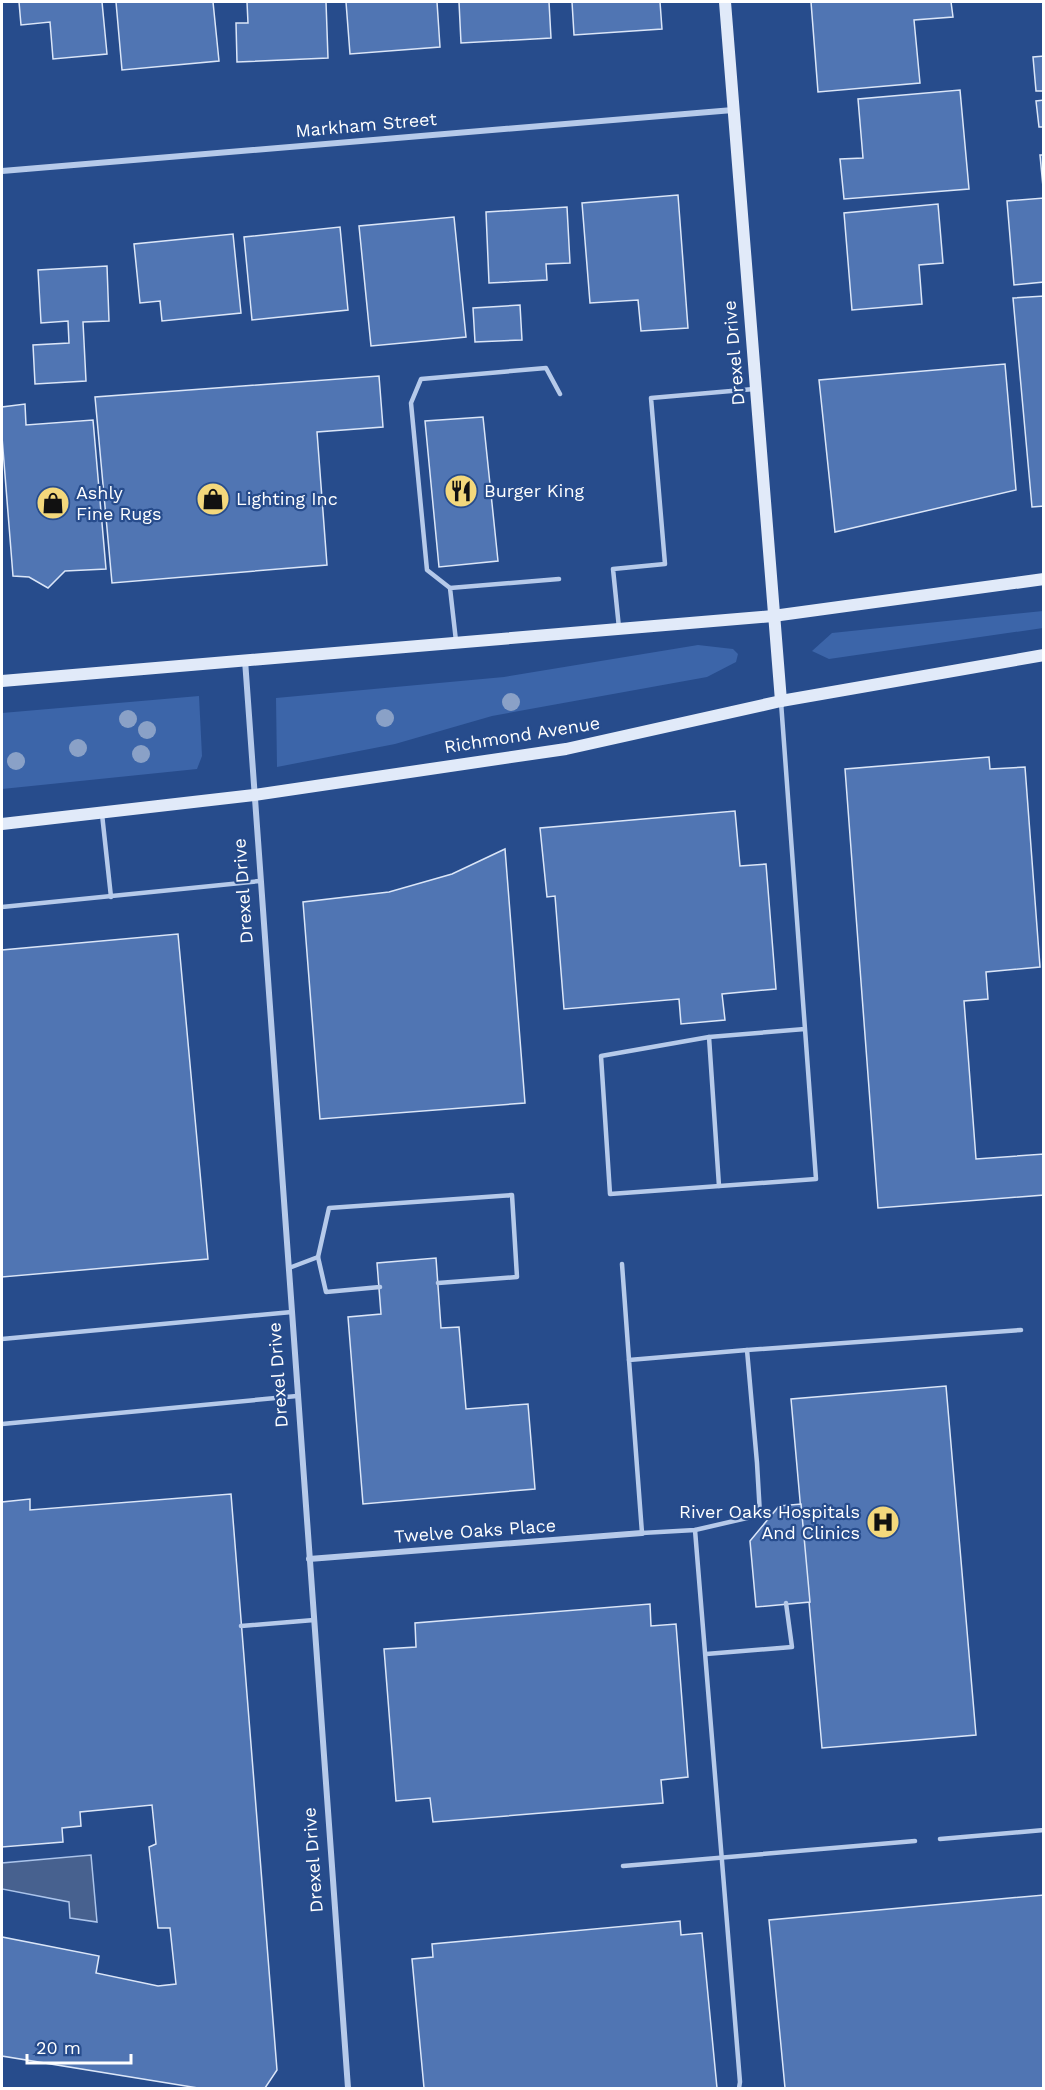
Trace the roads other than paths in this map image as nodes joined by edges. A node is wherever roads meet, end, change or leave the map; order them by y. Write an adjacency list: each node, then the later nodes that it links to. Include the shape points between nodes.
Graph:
1 (724, 2): 2 (main road, Drexel Drive)
2 (733, 110): 3 (street, Markham Street); 4 (main road, Drexel Drive)
3 (2, 171)
4 (755, 389): 9 (main road, Drexel Drive); 10 (lane, via 651,398 665,564 614,569)
5 (560, 394): 8 (lane, via 546,368 421,378 411,403 427,570)
6 (559, 579): 8 (lane)
7 (1044, 579): 9 (main road)
8 (450, 588): 11 (lane)
9 (774, 616): 10 (main road); 15 (main road, Drexel Drive)
10 (619, 628): 11 (main road)
11 (456, 642): 13 (main road)
12 (1044, 655): 15 (main road, Richmond Avenue)
13 (244, 660): 14 (main road); 16 (street, Drexel Drive)
14 (2, 681)
15 (781, 701): 16 (main road, Richmond Avenue, via 566,749); 22 (lane)
16 (254, 795): 17 (main road, Richmond Avenue); 19 (street, Drexel Drive)
17 (102, 814): 18 (main road, Richmond Avenue); 20 (lane)
18 (2, 824)
19 (260, 881): 20 (lane); 27 (street, Drexel Drive)
20 (111, 897): 21 (lane)
21 (2, 907)
22 (805, 1029): 23 (lane); 24 (lane, via 816,1179)
23 (709, 1037): 24 (lane); 24 (lane, via 601,1056 610,1194)
24 (719, 1186)
25 (318, 1257): 27 (lane); 28 (lane, via 329,1208 512,1195 517,1277); 29 (lane, via 326,1292)
26 (622, 1264): 34 (lane)
27 (289, 1268): 30 (street, Drexel Drive)
28 (438, 1282)
29 (380, 1287)
30 (292, 1312): 32 (lane); 35 (street, Drexel Drive)
31 (1021, 1329): 33 (lane)
32 (2, 1340)
33 (747, 1350): 34 (lane); 37 (lane)
34 (629, 1360): 40 (lane)
35 (297, 1396): 36 (lane); 41 (street, Drexel Drive)
36 (2, 1424)
37 (760, 1515): 38 (lane); 39 (lane)
38 (767, 1520)
39 (695, 1530): 40 (lane); 45 (lane)
40 (642, 1533): 41 (street, Twelve Oaks Place)
41 (309, 1559): 43 (street, Drexel Drive)
42 (786, 1603): 45 (lane, via 792,1647)
43 (314, 1620): 44 (lane); 51 (street, Drexel Drive)
44 (241, 1626)
45 (705, 1654): 49 (lane)
46 (1044, 1830): 47 (lane)
47 (940, 1839)
48 (915, 1842): 49 (lane)
49 (722, 1859): 50 (lane); 52 (lane)
50 (623, 1866)
51 (348, 2088)
52 (739, 2088)

